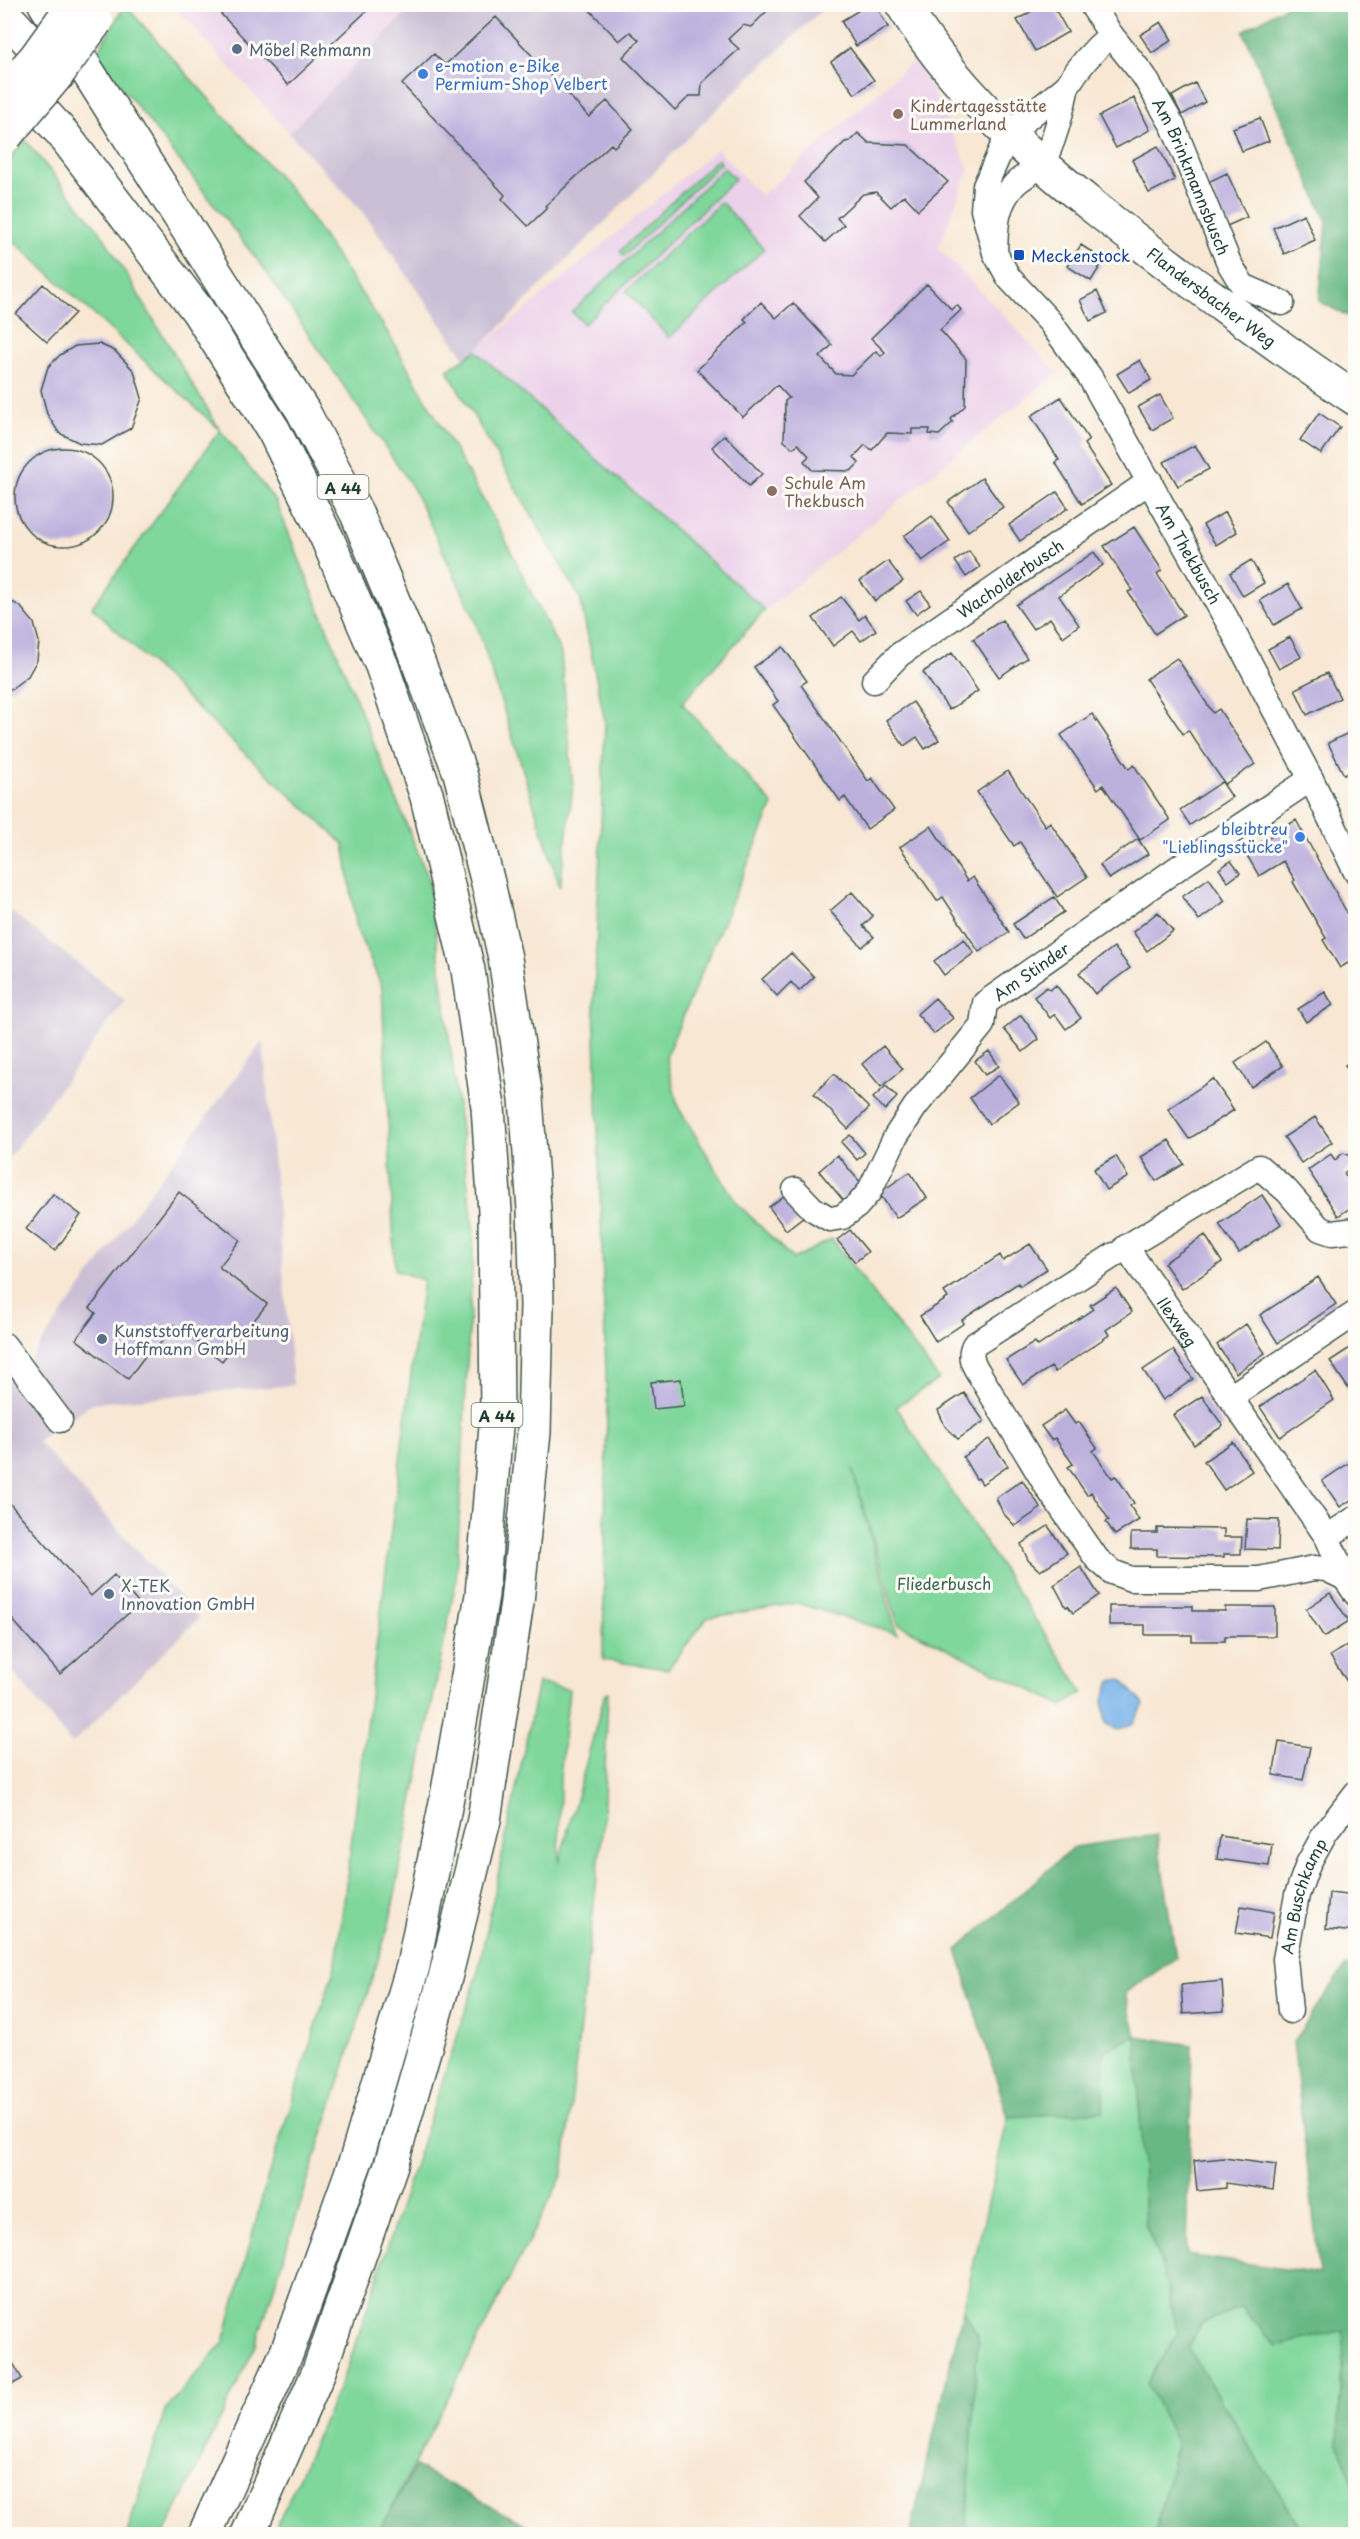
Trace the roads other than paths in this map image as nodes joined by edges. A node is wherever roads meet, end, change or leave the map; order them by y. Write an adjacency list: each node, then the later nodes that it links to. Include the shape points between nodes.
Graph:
1 (45, 4): 13 (main road)
2 (902, 4): 10 (main road, Flandersbacher Weg, via 966,92)
3 (1091, 4): 6 (street, Am Brinkmannsbusch)
4 (92, 10): 9 (main road, bridge, via 36,57); 11 (main road, bridge, via 56,76)
5 (4, 14): 13 (main road, A 44, via 82,99)
6 (1111, 35): 8 (street, via 1090,54); 15 (street, Am Brinkmannsbusch, via 1144,76 1173,126 1203,205 1243,286)
7 (4, 69): 33 (main road, A 44, via 63,134 198,311 274,431 327,538 382,666 428,797 468,970 488,1107 495,1212 497,1414 482,1595 447,1797 413,1966 357,2157 286,2352)
8 (1067, 87): 10 (street); 12 (street, via 1062,113)
9 (4, 94)
10 (1008, 134): 12 (main road, Flandersbacher Weg); 14 (street, Am Thekbusch, via 985,186 983,210)
11 (5, 136)
12 (1042, 164): 14 (street, via 1015,184 1003,199 996,218); 16 (main road, Flandersbacher Weg, via 1202,289)
13 (182, 224): 34 (main road, A 44, via 303,411 357,514 460,772 505,958 526,1098 537,1305 534,1432 517,1602 484,1820 445,1978 391,2165 319,2371)
14 (995, 253): 17 (street, Am Thekbusch, via 1009,278 1050,322 1090,377)
15 (1282, 303)
16 (1356, 399)
17 (1150, 481): 18 (street, Wacholderbusch, via 899,655); 19 (street, Am Thekbusch)
18 (874, 681)
19 (1311, 779): 20 (street, Am Thekbusch); 21 (street, Am Stinder, via 985,1004 982,1025 915,1107 869,1192 857,1206 842,1217 830,1219 813,1209)
20 (1356, 872)
21 (795, 1190)
22 (1356, 1230): 23 (street, via 1320,1230 1287,1191 1258,1167)
23 (1120, 1251): 26 (street, Ilexweg); 30 (street, via 974,1345 971,1353 972,1362 1049,1490 1097,1559 1112,1572 1131,1579 1259,1579 1314,1568 1326,1569)
24 (1356, 1313): 26 (street)
25 (4, 1345): 27 (street)
26 (1230, 1397): 29 (street, Ilexweg)
27 (60, 1420)
28 (1356, 1518): 29 (street)
29 (1327, 1537): 30 (street, Ilexweg)
30 (1350, 1586)
31 (1356, 1793): 32 (street, Am Buschkamp, via 1325,1833 1308,1863 1298,1895 1285,1959)
32 (1290, 2011)
33 (205, 2535)
34 (248, 2535)

